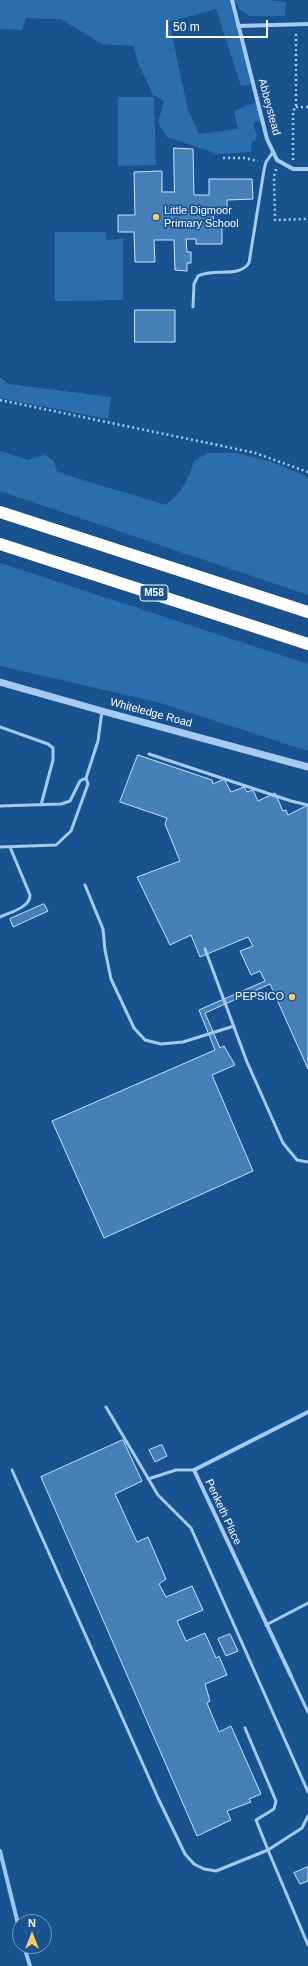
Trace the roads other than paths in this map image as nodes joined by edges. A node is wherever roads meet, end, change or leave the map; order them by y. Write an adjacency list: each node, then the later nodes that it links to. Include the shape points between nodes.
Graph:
1 (232, 0): 3 (street, Abbeystead)
2 (308, 24): 3 (street)
3 (238, 26): 4 (street, Abbeystead, via 267,139)
4 (274, 152): 5 (street, Abbeystead, via 277,160 293,169); 6 (lane, via 266,162 249,263 237,272 204,272 198,276 194,284)
5 (308, 169)
6 (193, 307)
7 (0, 512): 9 (highway)
8 (0, 544): 10 (highway, M58)
9 (308, 612)
10 (308, 644)
11 (0, 682): 12 (street, Whiteledge Road)
12 (102, 712): 15 (street, Whiteledge Road); 16 (lane, via 98,741)
13 (0, 727): 17 (lane, via 54,748)
14 (149, 754): 18 (lane)
15 (308, 768)
16 (86, 778): 17 (lane, via 80,781 70,800 61,804); 21 (lane, via 88,784 71,831 56,845)
17 (41, 805): 19 (lane)
18 (308, 805)
19 (0, 806)
20 (0, 847): 21 (lane)
21 (10, 847): 23 (lane, via 30,900 25,906)
22 (85, 885): 25 (lane, via 103,929 111,980 134,1028 145,1040 161,1044 183,1042)
23 (0, 917)
24 (205, 949): 25 (lane)
25 (234, 1026): 26 (lane, via 283,1143 297,1160)
26 (308, 1162)
27 (106, 1407): 31 (lane)
28 (308, 1412): 30 (street, Penketh Place)
29 (12, 1470): 39 (lane, via 185,1854 194,1864 216,1871)
30 (194, 1470): 31 (lane, via 176,1470); 33 (street, Penketh Place)
31 (148, 1479): 37 (lane, via 158,1495 191,1528)
32 (308, 1603): 33 (lane)
33 (266, 1625): 34 (street, Penketh Place)
34 (291, 1676): 35 (lane)
35 (308, 1712)
36 (245, 1728): 39 (lane, via 276,1800 274,1809 256,1820)
37 (308, 1792)
38 (308, 1816): 39 (lane, via 302,1828)
39 (268, 1850): 40 (lane)
40 (308, 1945)

